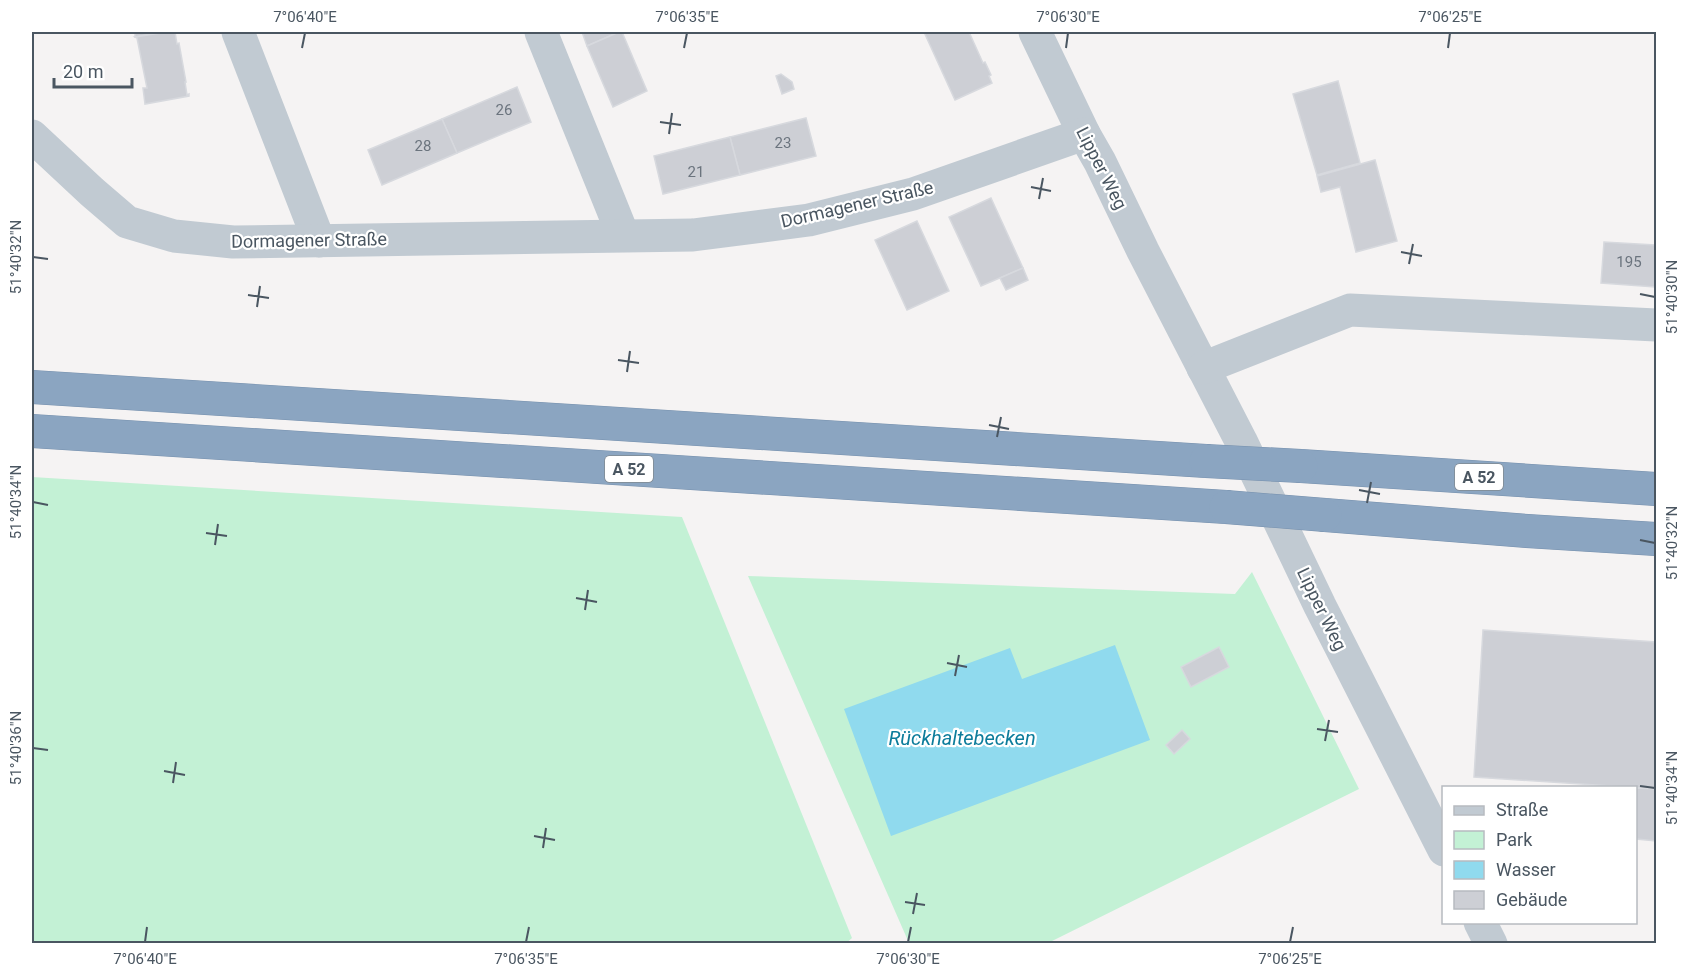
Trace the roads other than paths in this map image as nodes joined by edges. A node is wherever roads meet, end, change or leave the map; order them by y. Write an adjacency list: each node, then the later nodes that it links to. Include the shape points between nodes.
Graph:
1 (238, 32): 7 (street)
2 (541, 32): 6 (street)
3 (1035, 32): 4 (street, Lipper Weg)
4 (1084, 134): 6 (street, Dormagener Straße, via 913,194 809,220 693,235); 9 (street, Lipper Weg)
5 (32, 136): 7 (street, Dormagener Straße, via 127,222 174,236 233,242)
6 (623, 235): 7 (street, Dormagener Straße)
7 (319, 241)
8 (1656, 325): 9 (street, via 1350,310)
9 (1203, 368): 14 (street, Lipper Weg)
10 (32, 387): 12 (highway, A 52, bridge)
11 (32, 431): 13 (highway, A 52, bridge, via 1226,507)
12 (1656, 489)
13 (1656, 539)
14 (1442, 848)
15 (1481, 924): 16 (street)
16 (1491, 944)

